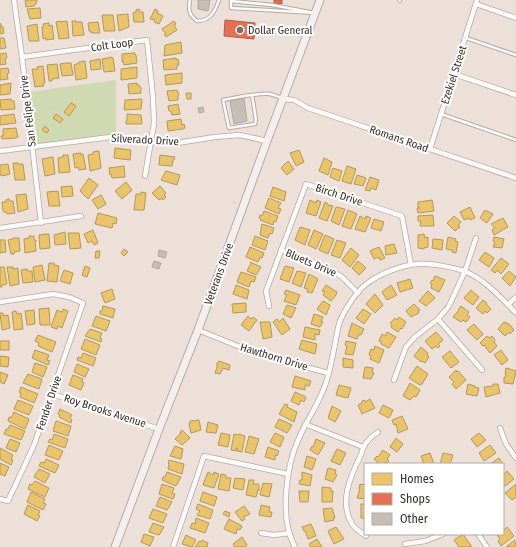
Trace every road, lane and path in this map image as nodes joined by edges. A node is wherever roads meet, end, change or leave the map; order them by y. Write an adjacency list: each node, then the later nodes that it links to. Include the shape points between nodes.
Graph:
1 (14, 0): 12 (street, San Felipe Drive)
2 (190, 0): 3 (lane, via 190,13 197,21 202,21 214,12)
3 (219, 0)
4 (273, 0): 7 (lane)
5 (320, 0): 8 (main road, Veterans Drive)
6 (476, 2): 9 (street); 10 (street, Ezekiel Street)
7 (272, 5): 8 (lane); 8 (lane, via 231,1 231,8)
8 (315, 14): 16 (main road, Veterans Drive)
9 (516, 18)
10 (465, 38): 11 (lane); 13 (street, Ezekiel Street)
11 (516, 55)
12 (22, 57): 28 (street, Colt Loop, via 147,40 154,124); 29 (street, San Felipe Drive)
13 (454, 74): 14 (street); 23 (street, Ezekiel Street)
14 (516, 95)
15 (252, 96): 15 (lane, via 223,100 229,128 255,124); 16 (lane, via 271,94)
16 (283, 99): 27 (main road, Veterans Drive); 30 (street, Romans Road, via 294,100 308,108)
17 (61, 104): 19 (path)
18 (54, 107): 19 (path); 20 (path); 21 (path)
19 (59, 108): 24 (path)
20 (31, 110)
21 (53, 114)
22 (66, 114): 24 (path)
23 (441, 114): 26 (lane); 30 (street, Ezekiel Street)
24 (65, 116): 25 (path, via 73,122)
25 (74, 138)
26 (516, 140)
27 (267, 141): 28 (street, Silverado Drive, via 240,135 177,143); 48 (main road, Veterans Drive)
28 (150, 142): 29 (street, Silverado Drive, via 112,137); 32 (street)
29 (32, 147): 31 (street, Silverado Drive); 35 (street, San Felipe Drive)
30 (430, 149): 33 (street, Romans Road)
31 (0, 152)
32 (145, 176)
33 (516, 178)
34 (81, 216): 35 (street)
35 (41, 223): 36 (street)
36 (0, 228)
37 (476, 238): 40 (street)
38 (281, 250): 39 (street, Birch Drive, via 306,184 402,216); 41 (street, Bluets Drive, via 331,270); 45 (street, Birch Drive, via 266,291)
39 (411, 265): 40 (street, via 440,266); 41 (street, via 368,282)
40 (465, 271): 44 (street, via 489,286); 47 (street, via 449,306)
41 (358, 293): 50 (street, via 340,322)
42 (516, 297): 44 (street)
43 (0, 302): 52 (street, Fender Drive, via 53,294 83,303)
44 (508, 305): 46 (street)
45 (270, 306)
46 (516, 313)
47 (438, 319): 49 (street); 51 (street, via 406,347)
48 (198, 330): 50 (street, Hawthorn Drive, via 255,353); 55 (main road, Veterans Drive)
49 (482, 370)
50 (328, 373): 53 (street, via 320,397)
51 (394, 380)
52 (52, 394): 55 (street, Roy Brooks Avenue); 60 (street, Fender Drive, via 34,445 8,501)
53 (305, 424): 57 (street); 59 (street)
54 (500, 428): 58 (street, via 506,444)
55 (159, 429): 67 (main road, Veterans Drive)
56 (378, 432): 57 (street)
57 (364, 447): 63 (street, via 351,476 347,502 353,526)
58 (516, 458)
59 (288, 474): 62 (street, via 286,492); 68 (street, via 204,456)
60 (0, 499)
61 (261, 532): 62 (street, via 274,535)
62 (290, 533): 69 (street)
63 (364, 534)
64 (441, 535): 66 (street, via 425,542)
65 (479, 535): 70 (street)
66 (405, 544)
67 (115, 547)
68 (173, 547)
69 (295, 547)
70 (487, 547)

